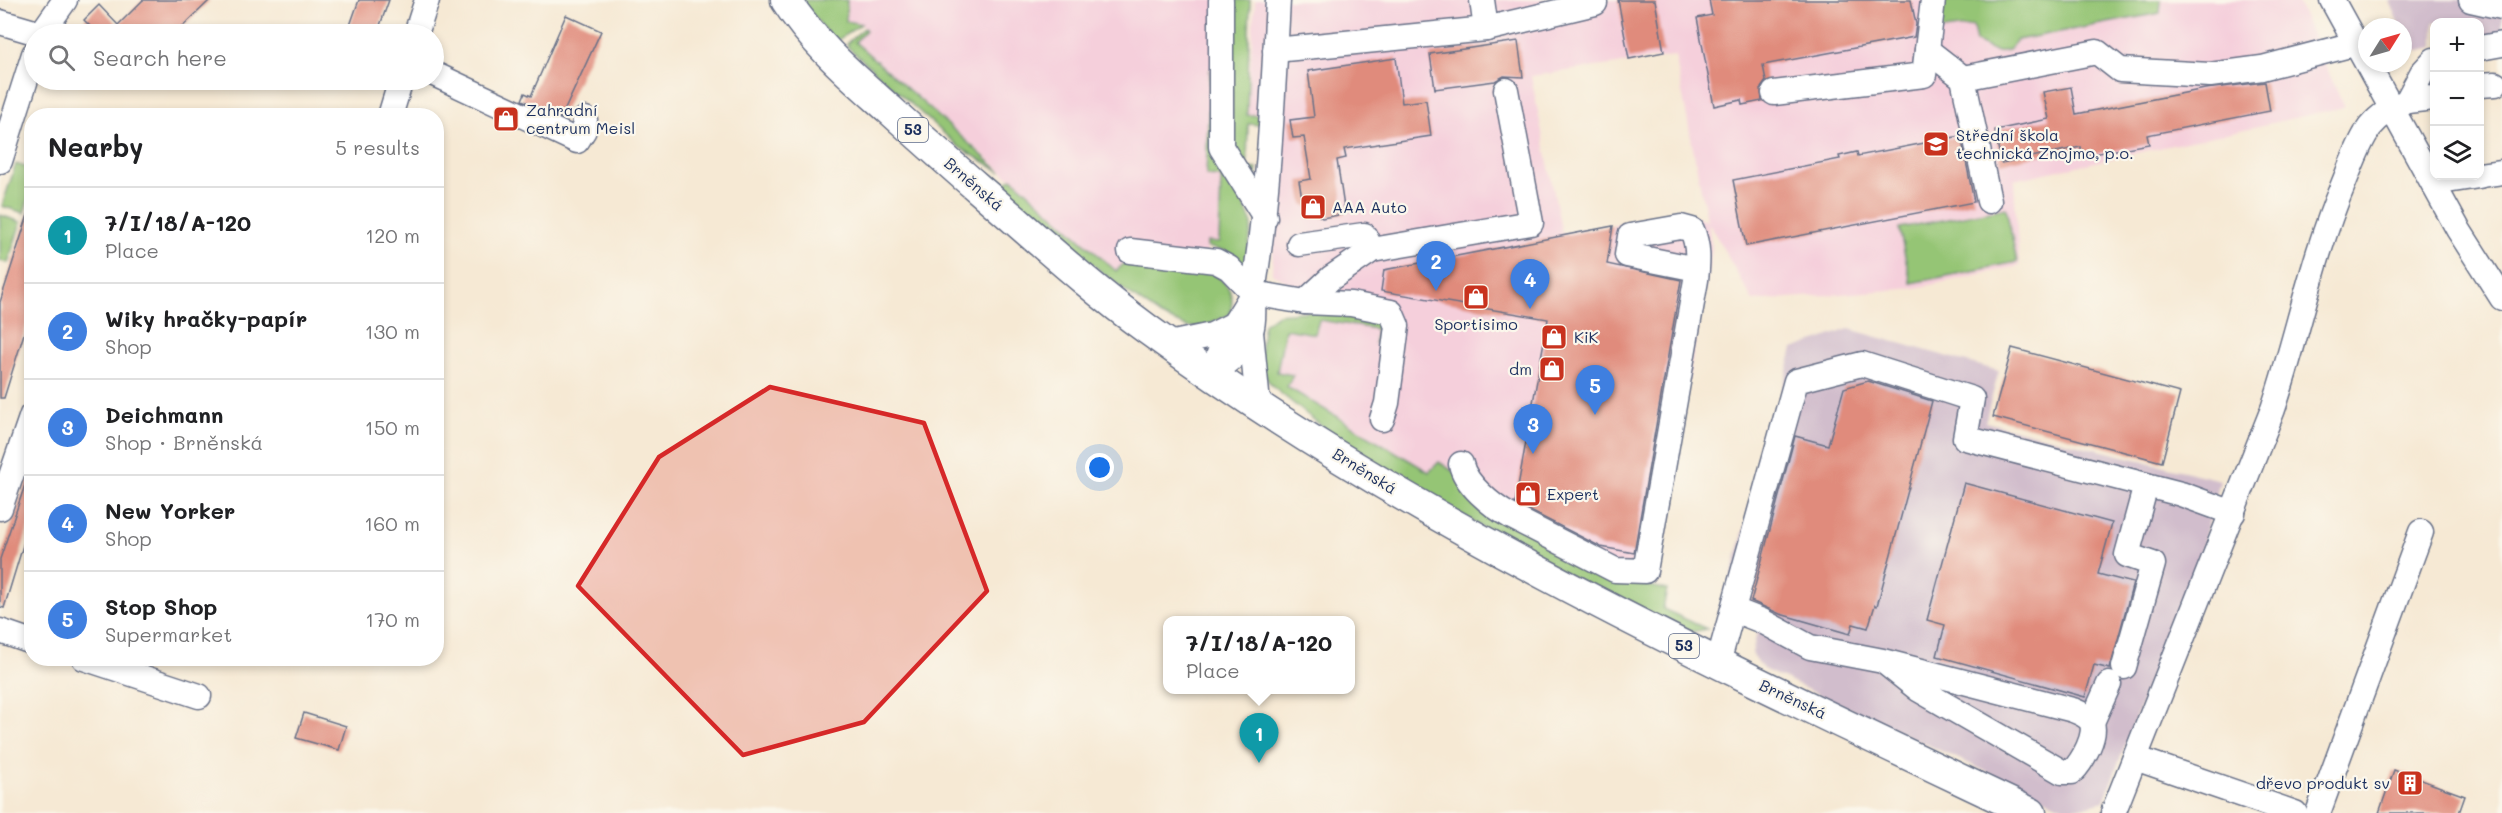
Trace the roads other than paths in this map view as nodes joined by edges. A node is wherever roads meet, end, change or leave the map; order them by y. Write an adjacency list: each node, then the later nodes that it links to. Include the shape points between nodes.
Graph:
1 (65, 0): 13 (street)
2 (427, 0): 14 (street)
3 (786, 0): 48 (main road, Brněnská / 53, via 844,69 1051,251)
4 (1221, 0): 39 (street, via 1221,147)
5 (1278, 0): 20 (street)
6 (1482, 0): 16 (street)
7 (1594, 0): 16 (street, via 1595,3)
8 (1933, 0): 21 (street)
9 (2332, 0): 17 (street)
10 (2471, 0): 11 (street)
11 (2502, 7)
12 (0, 22): 15 (street)
13 (48, 24)
14 (419, 24)
15 (24, 29)
16 (1486, 29): 20 (street)
17 (2354, 44): 23 (street, via 2262,68 2210,75 2120,70 2097,52); 30 (street)
18 (2502, 44): 19 (street)
19 (2484, 47)
20 (1275, 50): 39 (street)
21 (1927, 50): 23 (street); 28 (street, via 1924,75)
22 (2430, 64): 30 (street)
23 (1963, 78): 38 (street)
24 (444, 79): 32 (street, via 577,141)
25 (24, 85): 33 (street)
26 (398, 90): 31 (street)
27 (1506, 90): 42 (street, via 1531,223)
28 (1774, 93)
29 (2430, 99): 30 (street)
30 (2399, 105): 37 (street); 56 (street, via 2378,119 2363,138 2326,224 2281,384)
31 (392, 108)
32 (585, 119)
33 (0, 161)
34 (2502, 172): 35 (street)
35 (2484, 175)
36 (2453, 180): 37 (street)
37 (2434, 183): 45 (street, via 2463,238)
38 (1989, 201)
39 (1265, 217): 44 (street)
40 (1299, 244): 42 (street, via 1364,235)
41 (1130, 250): 44 (street, via 1216,261 1229,268)
42 (1372, 250): 46 (street, via 1331,278)
43 (1697, 269): 53 (street, via 1645,571 1615,570 1510,516 1463,474)
44 (1252, 293): 46 (street); 47 (street, via 1254,320)
45 (2502, 298)
46 (1305, 302): 51 (street, via 1351,304 1390,312 1397,326)
47 (1242, 329): 48 (street); 49 (street, via 1231,360); 50 (street)
48 (1169, 344): 49 (main road, Brněnská / 53)
49 (1212, 373): 50 (main road, Brněnská / 53)
50 (1258, 404): 62 (main road, Brněnská / 53, via 1466,531)
51 (1382, 419)
52 (24, 438): 55 (street)
53 (1461, 464)
54 (2146, 485): 56 (street); 58 (street, via 1965,438 1972,399 1862,364 1796,381); 65 (street, via 2127,555 2153,564 2117,675)
55 (0, 508)
56 (2233, 513): 66 (street)
57 (2421, 532): 70 (street)
58 (1734, 610): 61 (street, via 1810,647); 62 (street)
59 (0, 631): 60 (street)
60 (24, 639)
61 (1883, 661): 65 (street, via 2073,710); 65 (street, via 1918,689 2062,772 2072,772 2081,763)
62 (1718, 663): 67 (main road, Brněnská / 53)
63 (108, 666): 64 (street)
64 (199, 696)
65 (2092, 722)
66 (2136, 758): 68 (street); 69 (street)
67 (2031, 813)
68 (2113, 813)
69 (2295, 813)
70 (2318, 813)

